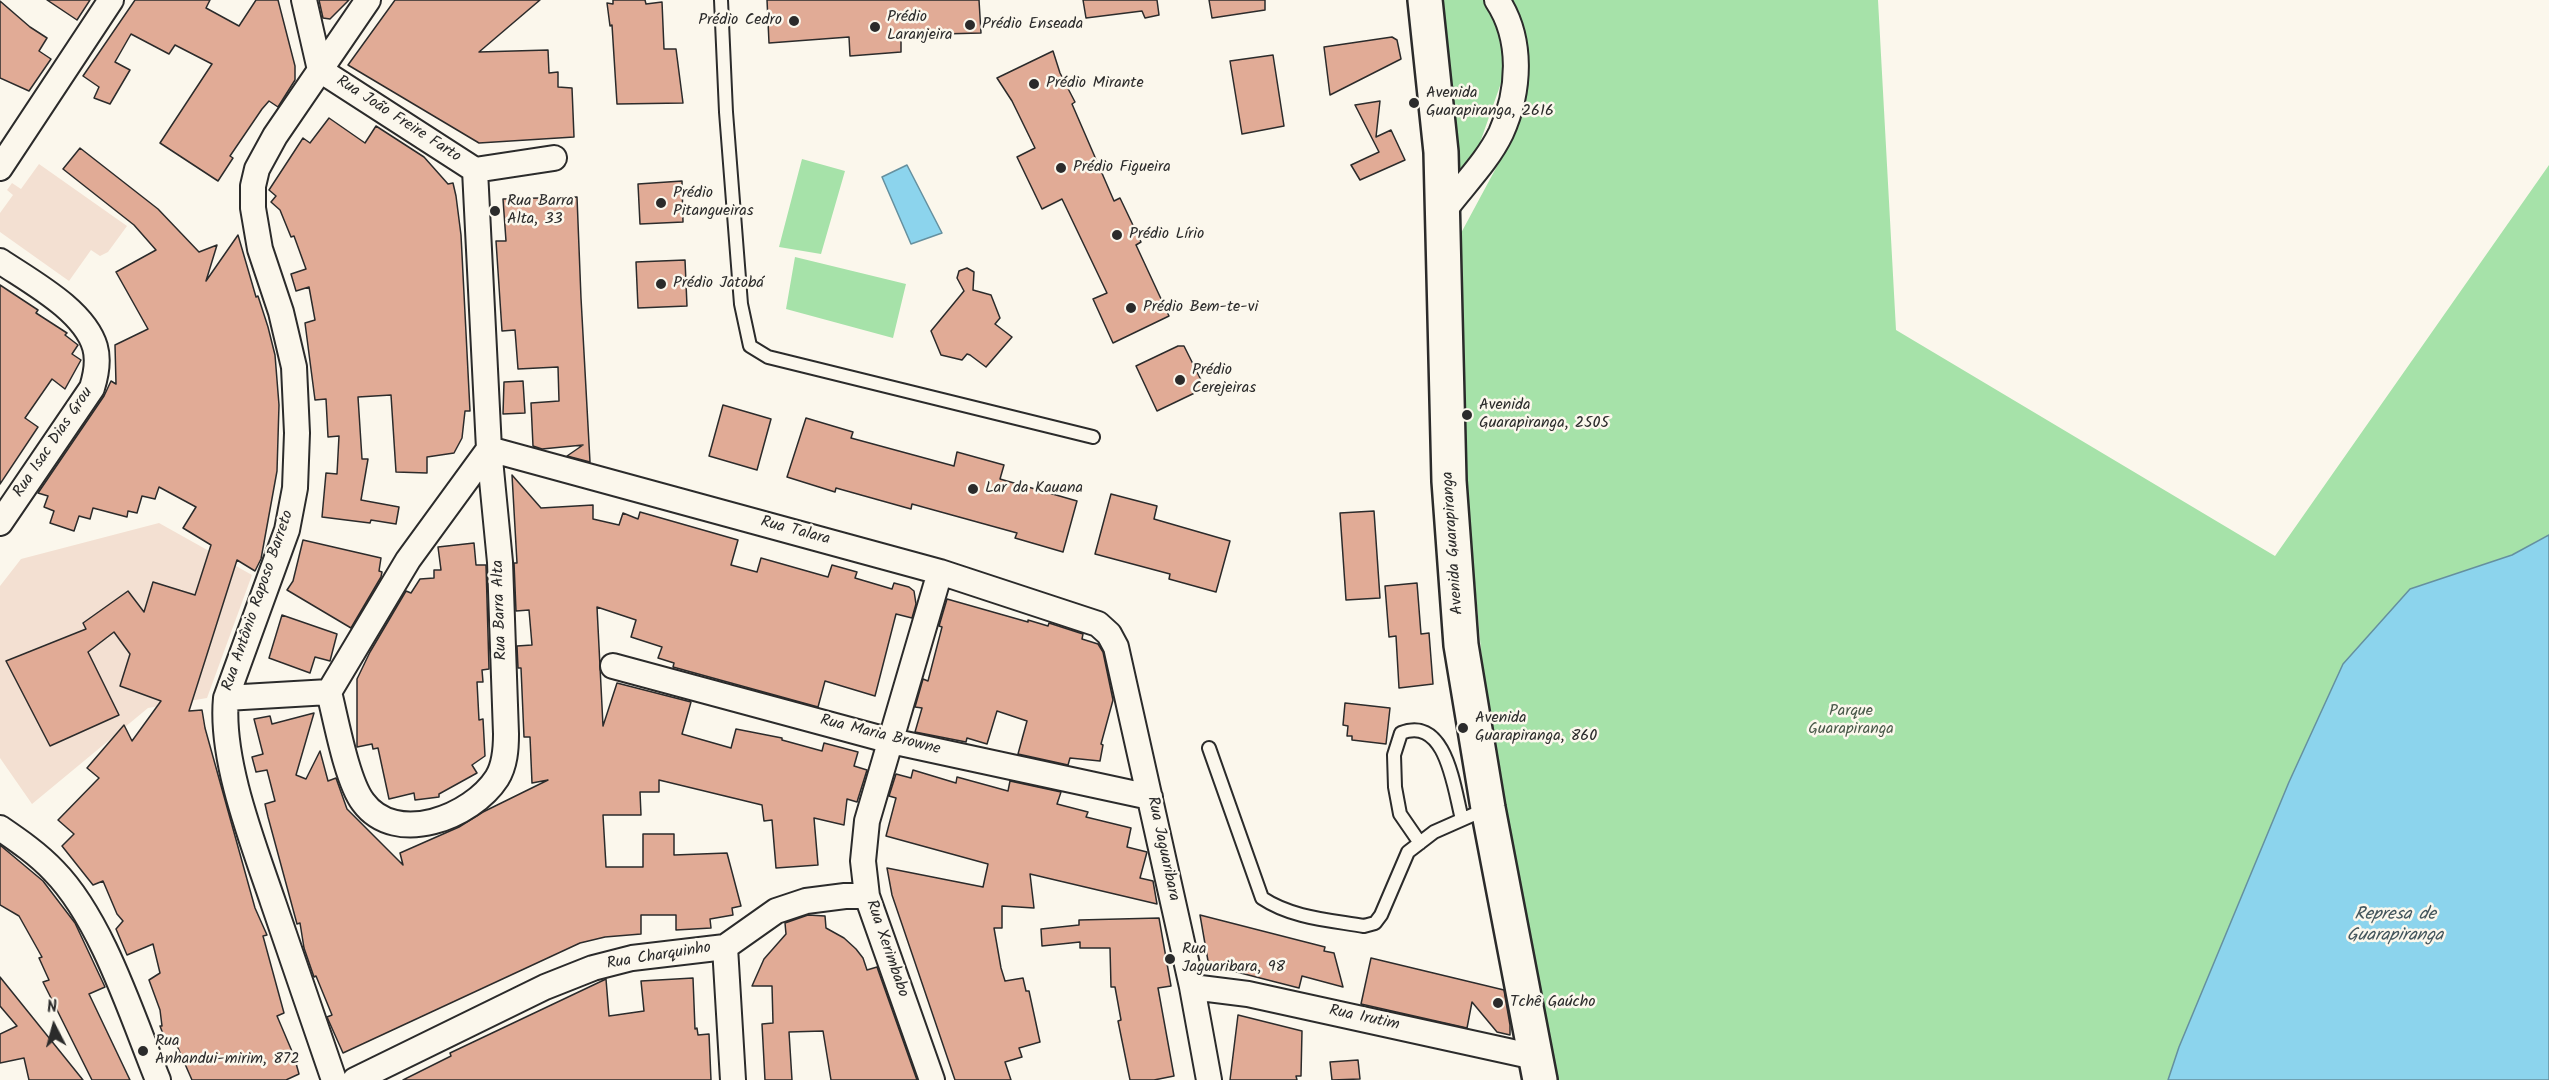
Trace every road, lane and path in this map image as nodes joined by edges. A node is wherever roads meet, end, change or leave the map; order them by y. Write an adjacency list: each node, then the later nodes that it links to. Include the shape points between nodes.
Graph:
1 (111, 0): 9 (street)
2 (304, 0): 7 (street, Rua João Freire Farto)
3 (368, 0): 7 (street, Rua Antônio Raposo Barreto)
4 (720, 0): 13 (lane, via 741,304 750,346 768,357)
5 (1497, 0): 11 (street, via 1513,34 1517,63 1512,97 1501,133)
6 (1422, 6): 11 (main road, Avenida Guarapiranga, via 1441,152)
7 (320, 70): 10 (street, Rua João Freire Farto); 20 (street, Rua Antônio Raposo Barreto, via 275,136 252,186 260,249 294,368 295,488 287,530)
8 (554, 158): 10 (street)
9 (0, 168)
10 (475, 170): 14 (street, Rua Barra Alta)
11 (1443, 212): 24 (main road, Avenida Guarapiranga, via 1448,464)
12 (0, 261): 15 (street, Rua Isac Dias Grou, via 70,310 87,329 96,348 97,369 92,388)
13 (1093, 437)
14 (489, 449): 16 (street, Rua Talara); 19 (street, via 408,560); 19 (street, Rua Barra Alta, via 500,562 506,734 498,777 479,797 446,817 405,825 378,816 363,803 354,787)
15 (0, 523)
16 (940, 572): 17 (street, Rua Talara); 21 (street, Rua Xerimbabo)
17 (1098, 624): 23 (street, Rua Jaguaribara, via 1116,647)
18 (613, 666): 21 (street, Rua Maria Browne)
19 (329, 692): 20 (street)
20 (226, 698): 32 (street, Rua Antônio Raposo Barreto, via 226,745 255,850)
21 (891, 741): 23 (street, Rua Maria Browne); 27 (street, Rua Xerimbabo, via 867,821 863,861)
22 (1209, 748): 26 (lane, via 1262,898 1278,909 1364,926 1375,922 1408,852)
23 (1150, 797): 29 (street, Rua Jaguaribara)
24 (1475, 814): 26 (lane, via 1434,832); 26 (lane, via 1433,736 1423,731 1401,733 1394,755 1395,788 1400,813); 30 (main road, Avenida Guarapiranga)
25 (0, 828): 31 (street, via 55,872 82,907 102,945)
26 (1420, 843)
27 (867, 896): 28 (street, Rua Charquinho, via 806,901 776,911); 35 (street, Rua Xerimbabo)
28 (725, 947): 33 (street, Rua Charquinho, via 632,958 593,968 545,987); 34 (street)
29 (1192, 987): 30 (street, Rua Irutim, via 1248,994); 36 (street, Rua Jaguaribara)
30 (1538, 1068)
31 (158, 1080)
32 (334, 1080)
33 (355, 1080)
34 (733, 1080)
35 (932, 1080)
36 (1209, 1080)

